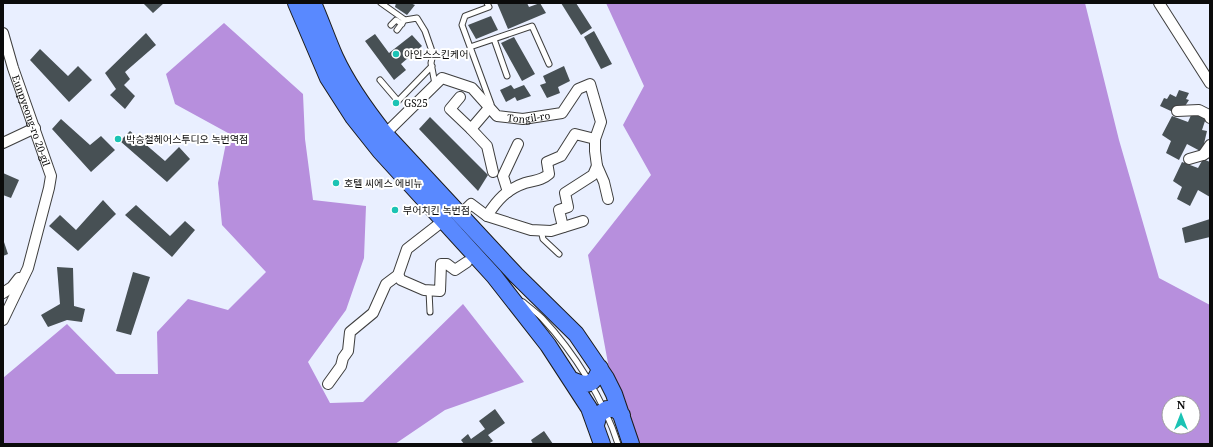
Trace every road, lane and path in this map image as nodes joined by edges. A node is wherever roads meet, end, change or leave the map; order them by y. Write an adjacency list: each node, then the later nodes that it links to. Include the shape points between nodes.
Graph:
1 (296, 3): 37 (main road, via 328,78 353,118)
2 (313, 3): 24 (main road, via 349,84)
3 (381, 3): 6 (lane)
4 (487, 3): 11 (lane, via 489,7 465,16 462,26)
5 (1160, 5): 16 (street)
6 (404, 22): 7 (lane, via 396,20); 8 (lane); 13 (lane, via 417,18 425,31 433,54)
7 (391, 25)
8 (397, 30)
9 (3, 32): 22 (street, Eunpyeong-ro 20-gil)
10 (494, 38): 11 (lane); 12 (lane, via 532,26); 14 (lane)
11 (470, 47): 19 (lane)
12 (549, 64)
13 (432, 66): 15 (lane, via 398,101); 17 (lane)
14 (507, 76)
15 (380, 80)
16 (1210, 83)
17 (435, 85): 19 (street, via 442,78 472,88); 24 (street)
18 (460, 97): 23 (street, via 450,109)
19 (491, 110): 23 (street); 25 (street, Tongil-ro, via 497,116 523,119 562,113 578,89 590,84 601,122)
20 (1177, 112): 21 (street, via 1198,110)
21 (1210, 118)
22 (35, 128): 26 (street); 43 (street, Eunpyeong-ro 20-gil, via 51,176)
23 (471, 129): 32 (street, via 487,146)
24 (385, 134): 35 (main road)
25 (595, 139): 31 (street, Tongil-ro); 33 (street, via 575,134 561,156 547,162 549,174)
26 (3, 143)
27 (518, 144): 33 (street, via 503,176)
28 (1210, 145): 29 (street)
29 (1207, 153): 30 (street)
30 (1188, 159)
31 (597, 166): 34 (street, Tongil-ro); 39 (street, via 593,175 566,193 568,207 559,210)
32 (493, 172)
33 (508, 192): 36 (street, via 497,201)
34 (608, 199)
35 (460, 215): 36 (street, via 471,204); 52 (main road, via 530,292 576,334)
36 (487, 216): 40 (street, via 531,230)
37 (443, 221): 44 (street, via 407,249); 45 (main road)
38 (583, 221): 39 (street)
39 (563, 227): 40 (street, via 551,231)
40 (541, 230): 41 (lane, via 543,239)
41 (559, 254)
42 (467, 262): 46 (street, via 455,270 447,264 441,264 440,291)
43 (28, 268): 47 (street, via 12,287); 51 (street, Eunpyeong-ro 20-gil)
44 (398, 275): 46 (street, via 400,280); 55 (street, via 386,284 373,313 350,332 348,351)
45 (494, 276): 50 (lane); 53 (main road)
46 (429, 291): 49 (lane)
47 (3, 293)
48 (536, 305): 50 (lane)
49 (430, 312)
50 (542, 318): 54 (lane)
51 (3, 320)
52 (600, 368): 54 (main road, via 596,379); 57 (main road)
53 (572, 380): 54 (main road, via 580,384); 58 (main road)
54 (591, 383): 56 (lane)
55 (328, 384)
56 (605, 410): 57 (main road, via 615,409); 58 (main road, via 599,414); 60 (lane)
57 (622, 415): 61 (main road)
58 (596, 425): 59 (main road)
59 (602, 444)
60 (618, 444)
61 (631, 444)

